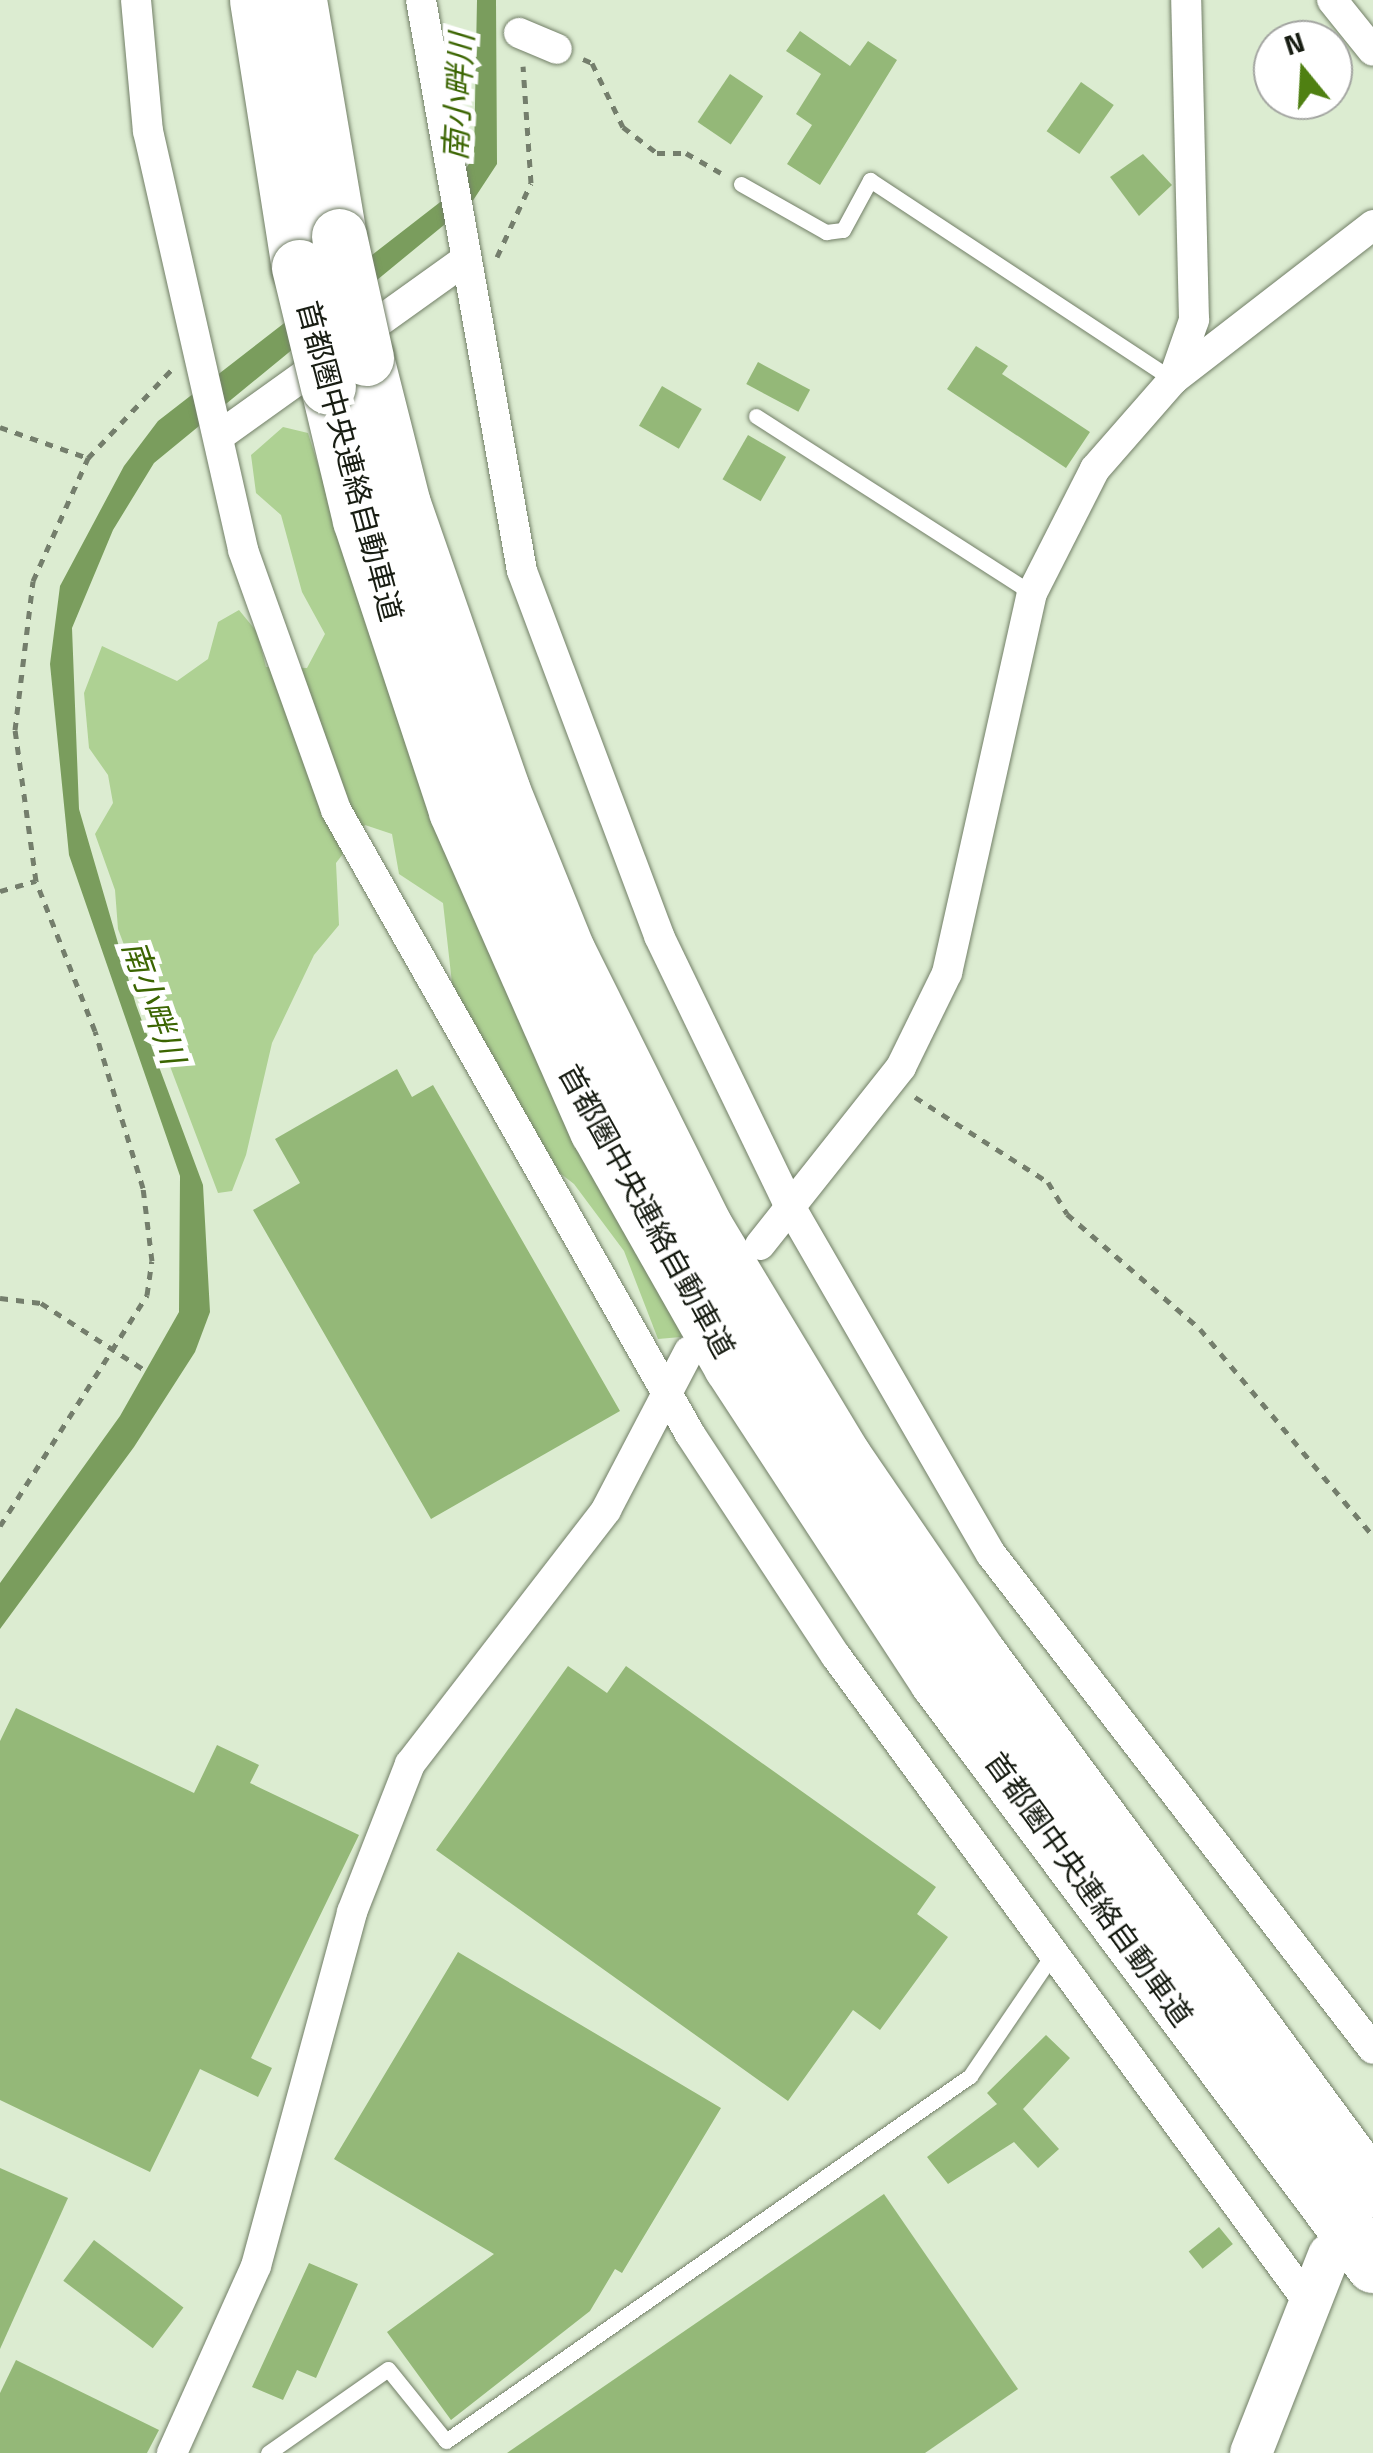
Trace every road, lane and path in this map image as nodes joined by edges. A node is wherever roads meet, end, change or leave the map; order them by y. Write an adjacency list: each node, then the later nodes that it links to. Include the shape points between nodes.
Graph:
1 (136, 0): 15 (street, via 148,131)
2 (257, 0): 12 (highway, 首都圏中央連絡自動車道)
3 (299, 0): 12 (highway, 首都圏中央連絡自動車道)
4 (421, 0): 13 (street)
5 (1186, 0): 17 (street, via 1182,56 1198,263 1194,320)
6 (1332, 0): 9 (street)
7 (520, 33): 8 (street); 14 (path, via 531,183 509,239)
8 (557, 48): 10 (path, via 592,63 622,127 657,153 686,153)
9 (1373, 51)
10 (741, 184): 17 (lane, via 826,232 843,230 870,180)
11 (1373, 225): 17 (street)
12 (319, 252): 16 (highway, 首都圏中央連絡自動車道, bridge)
13 (465, 260): 14 (street); 20 (street)
14 (469, 296): 26 (street, via 522,571 660,936)
15 (198, 347): 20 (street); 21 (path, via 141,394)
16 (347, 372): 37 (highway, 首都圏中央連絡自動車道, via 568,952 704,1225 844,1456 980,1656); 38 (highway, 首都圏中央連絡自動車道, via 360,520 456,811 525,976 625,1181 731,1366 937,1681)
17 (1172, 380): 22 (street, via 1095,469)
18 (756, 416): 22 (lane)
19 (0, 427): 21 (path)
20 (222, 434): 32 (street, via 243,550 336,810 493,1099)
21 (88, 458): 23 (path, via 33,581 15,730)
22 (1032, 593): 25 (street, via 948,973)
23 (36, 881): 24 (path); 29 (path, via 95,1031 142,1188 152,1261 147,1294)
24 (0, 891)
25 (889, 1081): 26 (street); 34 (path, via 1048,1182 1067,1214 1200,1330)
26 (788, 1201): 27 (street); 36 (street, via 992,1554)
27 (760, 1245)
28 (0, 1298): 29 (path, via 41,1303)
29 (114, 1349): 31 (path); 33 (path)
30 (689, 1351): 32 (street)
31 (146, 1371)
32 (666, 1390): 35 (street, via 836,1656); 40 (street, via 606,1510 410,1764 352,1912 256,2266)
33 (0, 1526)
34 (1373, 1536)
35 (1053, 1954): 39 (street); 41 (lane, via 970,2076 446,2441 388,2370)
36 (1373, 2049)
37 (1373, 2190)
38 (1351, 2260): 39 (street)
39 (1310, 2304): 42 (street)
40 (172, 2453)
41 (268, 2453)
42 (1251, 2453)

